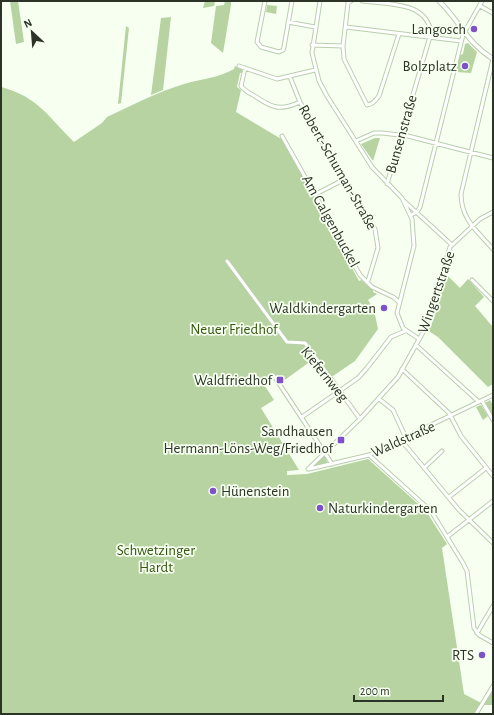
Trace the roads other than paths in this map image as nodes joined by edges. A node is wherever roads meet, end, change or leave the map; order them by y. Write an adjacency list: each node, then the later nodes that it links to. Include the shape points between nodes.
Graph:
1 (265, 1): 10 (street, via 259,45 281,52)
2 (292, 1): 10 (street)
3 (320, 1): 11 (street)
4 (351, 1): 12 (street, via 348,3)
5 (362, 1): 15 (street, via 415,10 427,20)
6 (439, 1): 13 (street)
7 (482, 1): 8 (street)
8 (480, 6): 9 (street); 13 (street)
9 (493, 13)
10 (288, 22): 11 (street)
11 (315, 27): 17 (street)
12 (346, 27): 14 (street); 18 (street)
13 (464, 33): 16 (street); 19 (street, via 478,49)
14 (399, 34): 15 (street); 18 (street, via 379,96 369,105 344,59)
15 (430, 38): 16 (street); 25 (street, Bunsenstraße)
16 (461, 41): 28 (street)
17 (312, 45): 18 (street); 22 (street)
18 (343, 46)
19 (493, 59): 29 (street)
20 (239, 66): 21 (street)
21 (245, 68): 23 (street, via 277,79); 24 (street, via 241,86 258,98 278,108)
22 (315, 70): 23 (street); 27 (street, via 326,96)
23 (290, 77): 24 (street, Robert-Schuman-Straße)
24 (300, 102): 31 (street, Robert-Schuman-Straße)
25 (401, 135): 27 (street, via 374,133); 28 (street); 32 (street, Bunsenstraße)
26 (282, 136): 33 (street, Am Galgenbuckel)
27 (356, 142): 32 (street)
28 (436, 144): 29 (street); 36 (street)
29 (470, 152): 30 (street); 38 (street, via 461,198 463,212)
30 (493, 158)
31 (343, 180): 33 (street); 43 (street, Robert-Schuman-Straße, via 377,235 378,248)
32 (386, 184): 34 (street)
33 (316, 194): 43 (street, Am Galgenbuckel, via 360,275)
34 (402, 198): 36 (street); 37 (street)
35 (493, 212): 38 (street, Wingertstraße)
36 (418, 214): 37 (street); 39 (street)
37 (412, 217): 44 (street, via 414,246)
38 (473, 226): 39 (street, Wingertstraße); 40 (street)
39 (452, 245): 49 (street, Wingertstraße, via 426,327)
40 (493, 249)
41 (228, 261): 53 (street, Kiefernweg, via 287,342 305,343)
42 (472, 280): 46 (street)
43 (368, 281): 45 (street, Am Galgenbuckel, via 372,287)
44 (402, 293): 45 (street); 47 (street)
45 (391, 295): 47 (street, Am Galgenbuckel)
46 (493, 301)
47 (399, 302): 48 (street, via 398,316)
48 (405, 331): 49 (street); 53 (street, via 391,337 363,374)
49 (419, 339): 50 (street, Wingertstraße)
50 (416, 345): 51 (street, Wingertstraße); 56 (street)
51 (402, 369): 55 (street, Wingertstraße); 57 (street)
52 (274, 376): 58 (street)
53 (339, 390): 58 (street); 59 (street, Kiefernweg)
54 (493, 395): 56 (street, Waldstraße)
55 (378, 399): 59 (street, Wingertstraße); 61 (street, via 393,410)
56 (481, 402): 57 (street, Waldstraße); 60 (street)
57 (451, 416): 61 (street, Waldstraße); 68 (street, via 461,436)
58 (302, 417): 64 (street)
59 (360, 419): 64 (street, Wingertstraße)
60 (493, 420)
61 (406, 438): 62 (street, Waldstraße)
62 (401, 440): 65 (street, Waldstraße); 67 (street)
63 (442, 452): 67 (street)
64 (325, 453): 66 (street); 69 (street, Wingertstraße)
65 (369, 455): 66 (street, Waldstraße); 74 (street, via 428,508)
66 (332, 464): 69 (street, Waldstraße)
67 (424, 468): 71 (street)
68 (486, 468): 70 (street); 71 (street)
69 (308, 469)
70 (493, 476)
71 (449, 497): 73 (street)
72 (493, 501): 73 (street)
73 (469, 520): 74 (street); 75 (street)
74 (447, 537): 77 (street, via 467,571 472,622)
75 (493, 543)
76 (493, 606): 77 (street)
77 (477, 633): 78 (street)
78 (493, 643)
79 (493, 686): 80 (street)
80 (476, 714)

